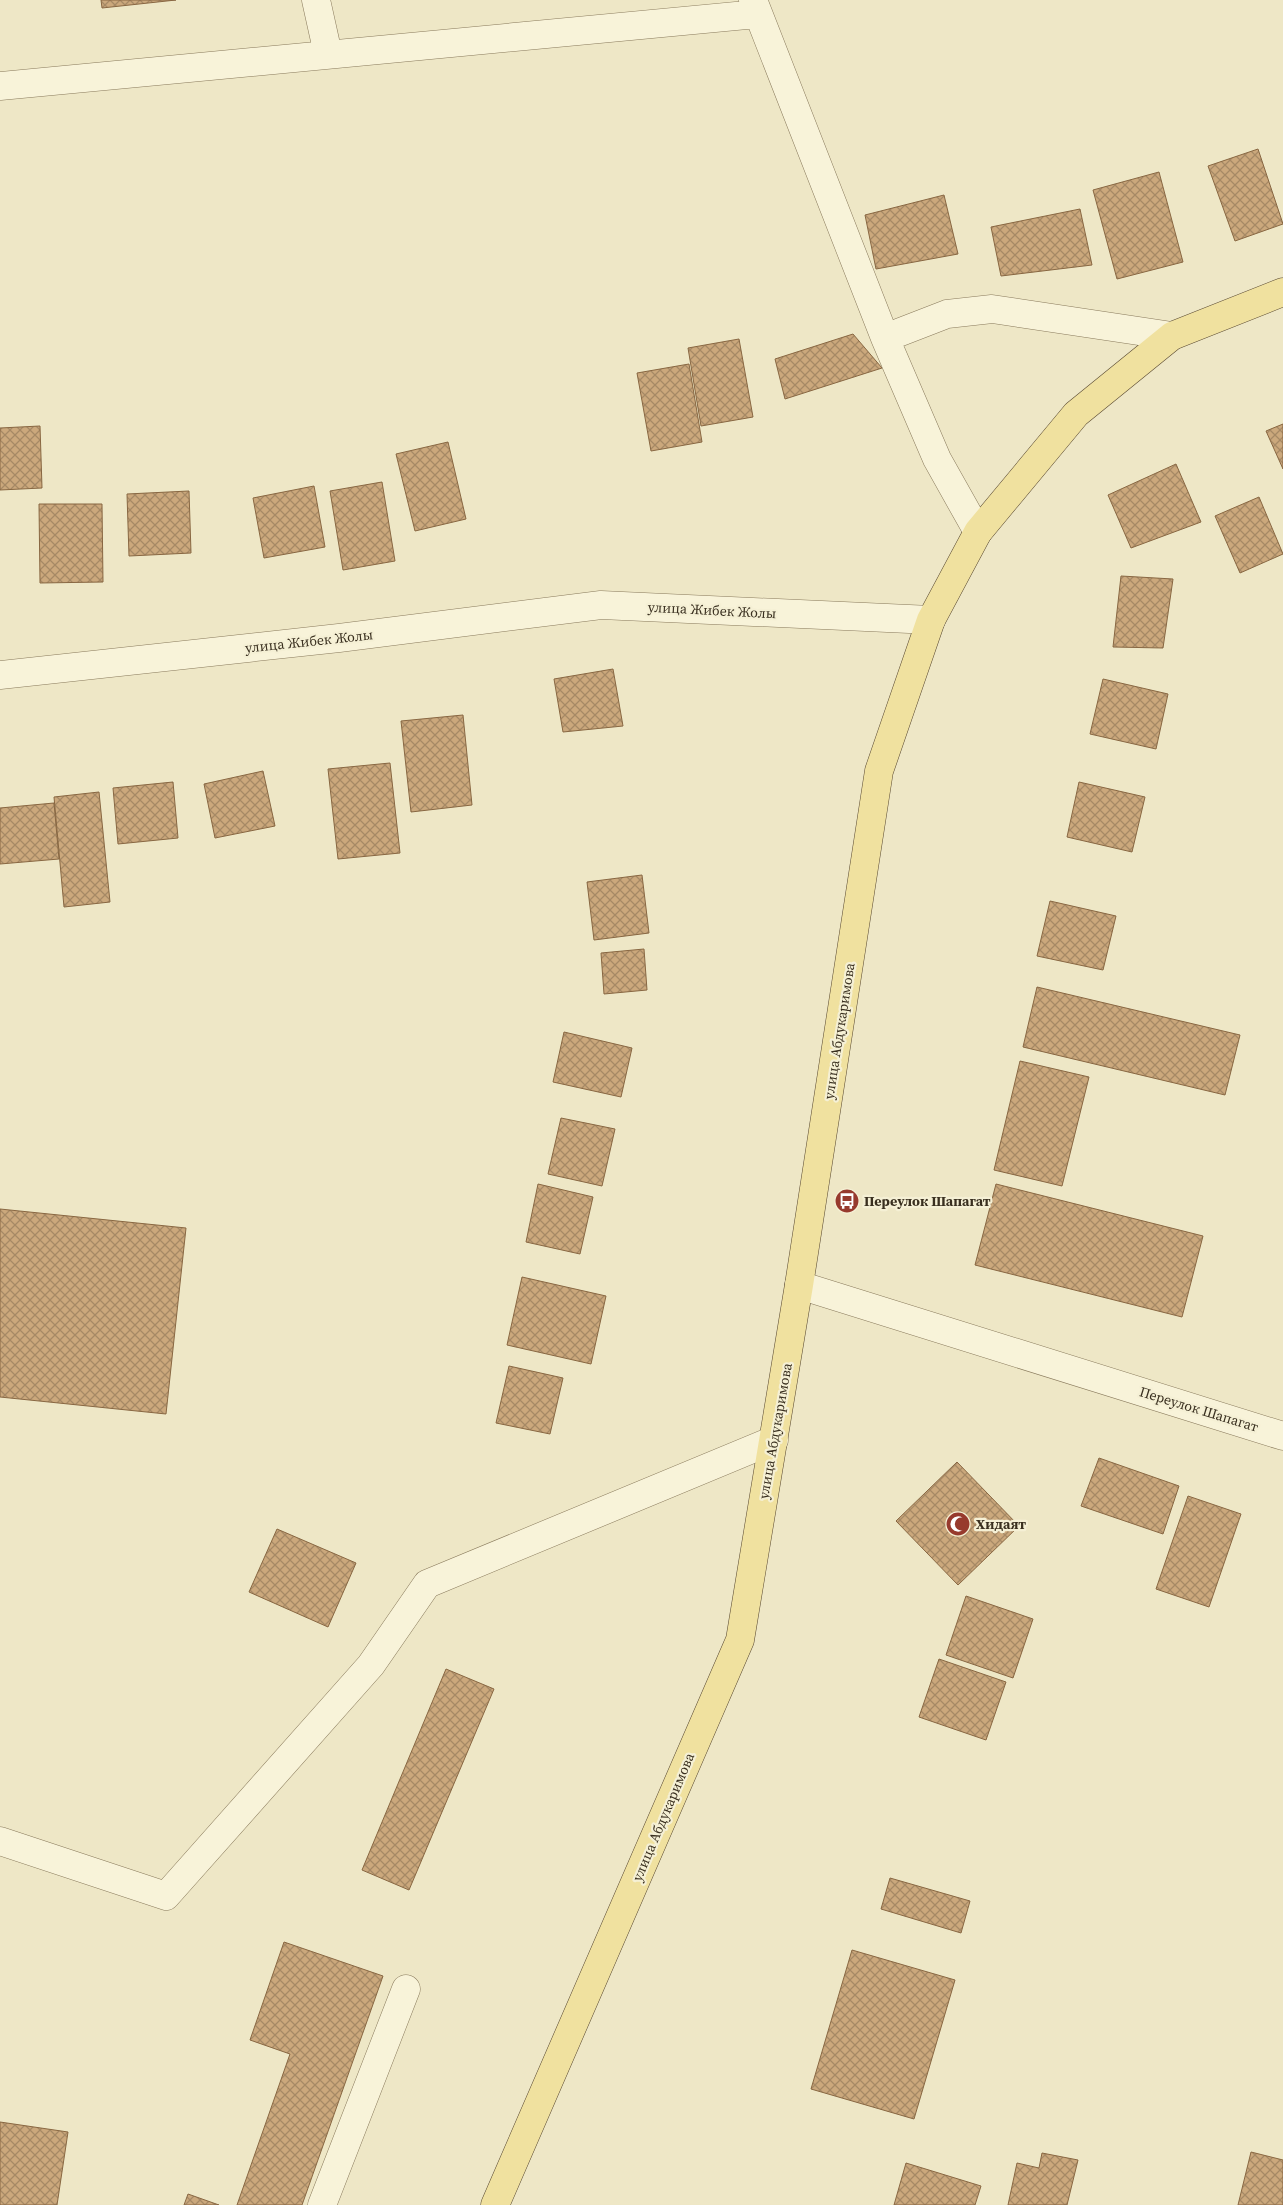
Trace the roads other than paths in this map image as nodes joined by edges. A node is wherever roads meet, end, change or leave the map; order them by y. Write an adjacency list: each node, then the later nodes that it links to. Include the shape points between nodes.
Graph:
1 (316, 0): 3 (street)
2 (755, 7): 3 (street); 7 (street)
3 (328, 54): 4 (street)
4 (0, 86)
5 (1283, 292): 6 (main road)
6 (1172, 336): 7 (street, via 992,309 947,314); 8 (main road, via 1076,414)
7 (885, 338): 8 (street, via 937,459)
8 (978, 532): 9 (main road)
9 (930, 620): 10 (street, улица Жибек Жолы, via 601,605); 11 (main road, улица Абдукаримова, via 879,771)
10 (0, 675)
11 (800, 1285): 12 (street, Переулок Шапагат); 13 (main road, улица Абдукаримова)
12 (1283, 1436)
13 (774, 1440): 14 (street, via 427,1584 370,1665 166,1896); 17 (main road, улица Абдукаримова, via 740,1640)
14 (0, 1841)
15 (406, 1989): 16 (street)
16 (322, 2205)
17 (495, 2205)

